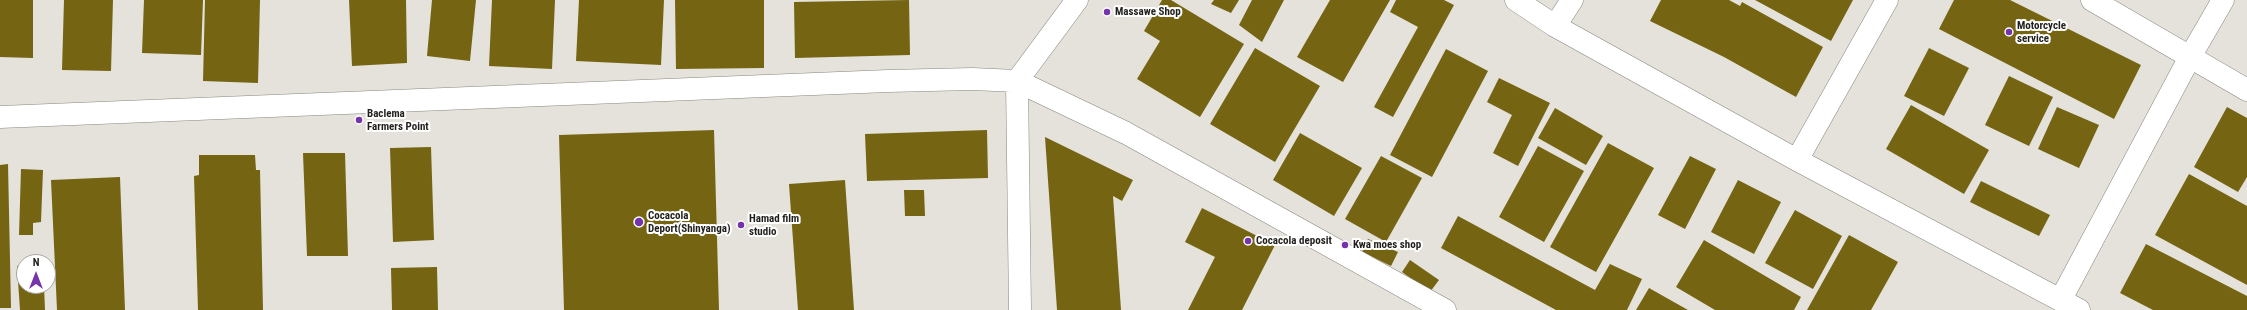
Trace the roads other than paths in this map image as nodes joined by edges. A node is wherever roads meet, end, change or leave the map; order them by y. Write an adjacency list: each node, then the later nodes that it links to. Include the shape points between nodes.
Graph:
1 (1077, 0): 9 (street)
2 (1516, 0): 7 (street)
3 (1572, 0): 7 (street)
4 (1887, 0): 12 (street)
5 (2092, 0): 8 (street)
6 (2223, 0): 8 (street)
7 (1555, 26): 12 (street)
8 (2190, 57): 10 (street); 13 (street)
9 (1017, 81): 11 (street, via 888,81); 14 (street); 15 (street, via 1126,133)
10 (2247, 90)
11 (0, 118)
12 (1797, 160): 13 (street)
13 (2061, 299): 16 (street)
14 (1020, 310)
15 (1445, 310)
16 (2080, 310)

